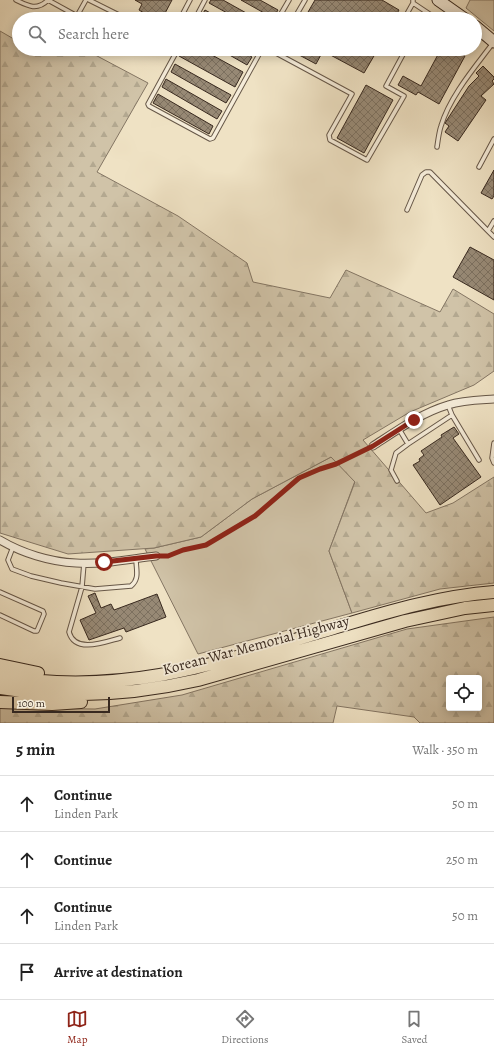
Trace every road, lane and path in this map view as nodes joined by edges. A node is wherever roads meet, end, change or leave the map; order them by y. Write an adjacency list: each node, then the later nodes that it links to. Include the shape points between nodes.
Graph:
1 (16, 0): 2 (lane, via 34,7 43,5)
2 (48, 0): 11 (lane)
3 (88, 0): 12 (lane); 13 (lane)
4 (190, 0): 14 (lane)
5 (205, 0): 15 (lane)
6 (289, 0): 16 (lane)
7 (305, 0): 17 (lane)
8 (438, 0): 10 (main road)
9 (413, 2): 18 (lane); 19 (lane)
10 (453, 10): 20 (lane); 21 (main road)
11 (70, 12)
12 (80, 12)
13 (113, 12)
14 (184, 12)
15 (199, 12)
16 (282, 12)
17 (298, 12)
18 (408, 12)
19 (428, 12)
20 (450, 12)
21 (456, 12)
22 (482, 32): 23 (main road)
23 (494, 42): 29 (lane, via 467,76 452,101 441,125)
24 (174, 56): 25 (lane, via 148,104 210,139)
25 (258, 56)
26 (282, 56): 27 (lane, via 352,94 329,135 330,140 367,160 404,96 386,86)
27 (402, 56)
28 (494, 139): 30 (lane)
29 (437, 147)
30 (479, 167)
31 (407, 210): 33 (lane, via 422,176 430,172)
32 (494, 221): 33 (lane)
33 (488, 231): 34 (lane)
34 (494, 237)
35 (494, 399): 36 (street)
36 (448, 405): 37 (lane); 38 (street)
37 (452, 416): 40 (lane); 42 (lane)
38 (399, 429): 40 (lane); 41 (street)
39 (494, 443): 43 (lane)
40 (408, 444): 44 (lane, via 396,453 391,470)
41 (373, 446): 47 (path, via 299,478 255,516 206,545 168,556)
42 (479, 460)
43 (494, 464)
44 (397, 481)
45 (0, 540): 46 (street)
46 (13, 546): 49 (street, via 47,558); 50 (lane, via 8,560 12,569)
47 (156, 556): 48 (street)
48 (136, 559): 49 (street); 50 (lane, via 137,578 131,586 95,589)
49 (84, 563): 50 (lane)
50 (82, 587): 55 (lane, via 70,636 74,641 84,645)
51 (0, 592): 54 (lane, via 43,611 44,614 37,631)
52 (494, 592): 58 (main road, Korean War Memorial Highway, via 397,609 160,675 124,680)
53 (494, 605): 59 (main road, Korean War Memorial Highway, via 405,621)
54 (0, 615)
55 (120, 638)
56 (0, 665): 58 (main road)
57 (0, 676): 58 (main road, Korean War Memorial Highway)
58 (72, 682)
59 (168, 687): 60 (main road, Korean War Memorial Highway, via 84,695 45,694); 61 (main road, via 138,697 103,701 52,704)
60 (0, 688)
61 (0, 702)

